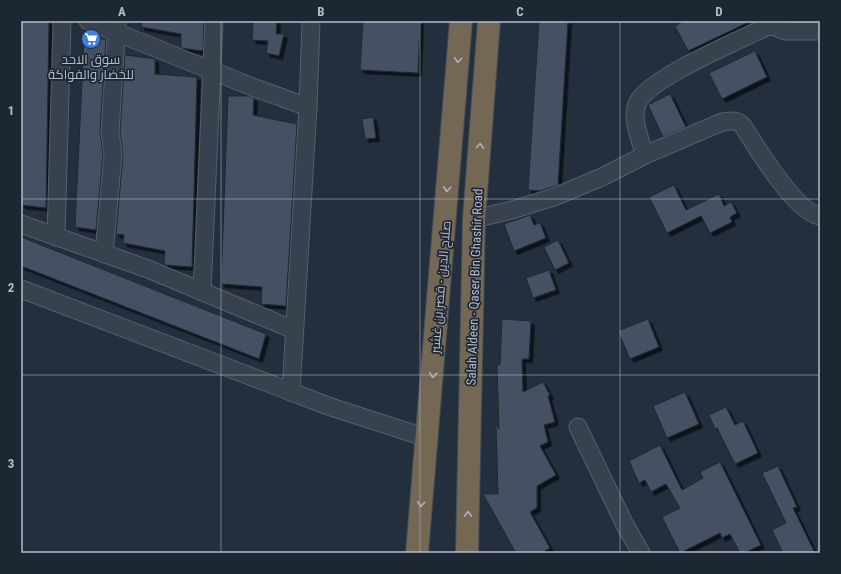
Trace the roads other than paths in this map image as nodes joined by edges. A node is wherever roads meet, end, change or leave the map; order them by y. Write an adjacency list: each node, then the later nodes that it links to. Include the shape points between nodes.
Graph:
1 (62, 21): 15 (street)
2 (88, 21): 7 (street)
3 (214, 21): 9 (street)
4 (311, 21): 10 (street)
5 (461, 21): 22 (highway, صلاح الدين - قصر بن غشير, one-way to 22)
6 (489, 21): 12 (highway, Salah Aldeen - Qaser Bin Ghashir Road, one-way to 6)
7 (117, 27): 9 (street); 16 (street, via 110,132 113,154)
8 (820, 31): 11 (street, via 785,31 773,26 766,27 699,58 644,92 637,102 635,114)
9 (211, 71): 10 (street); 18 (street)
10 (308, 107): 19 (street)
11 (645, 155): 12 (street, via 554,197); 13 (street, via 722,122 737,121 791,195)
12 (474, 218): 24 (highway, Salah Aldeen - Qaser Bin Ghashir Road, one-way to 12)
13 (818, 220)
14 (21, 224): 15 (street)
15 (56, 237): 16 (street)
16 (104, 254): 18 (street)
17 (21, 289): 20 (street)
18 (202, 292): 19 (street)
19 (294, 330): 20 (street)
20 (291, 392): 22 (street)
21 (578, 428): 25 (street)
22 (428, 438): 23 (highway, صلاح الدين - قصر بن غشير, one-way to 23)
23 (417, 553)
24 (468, 553)
25 (641, 553)

